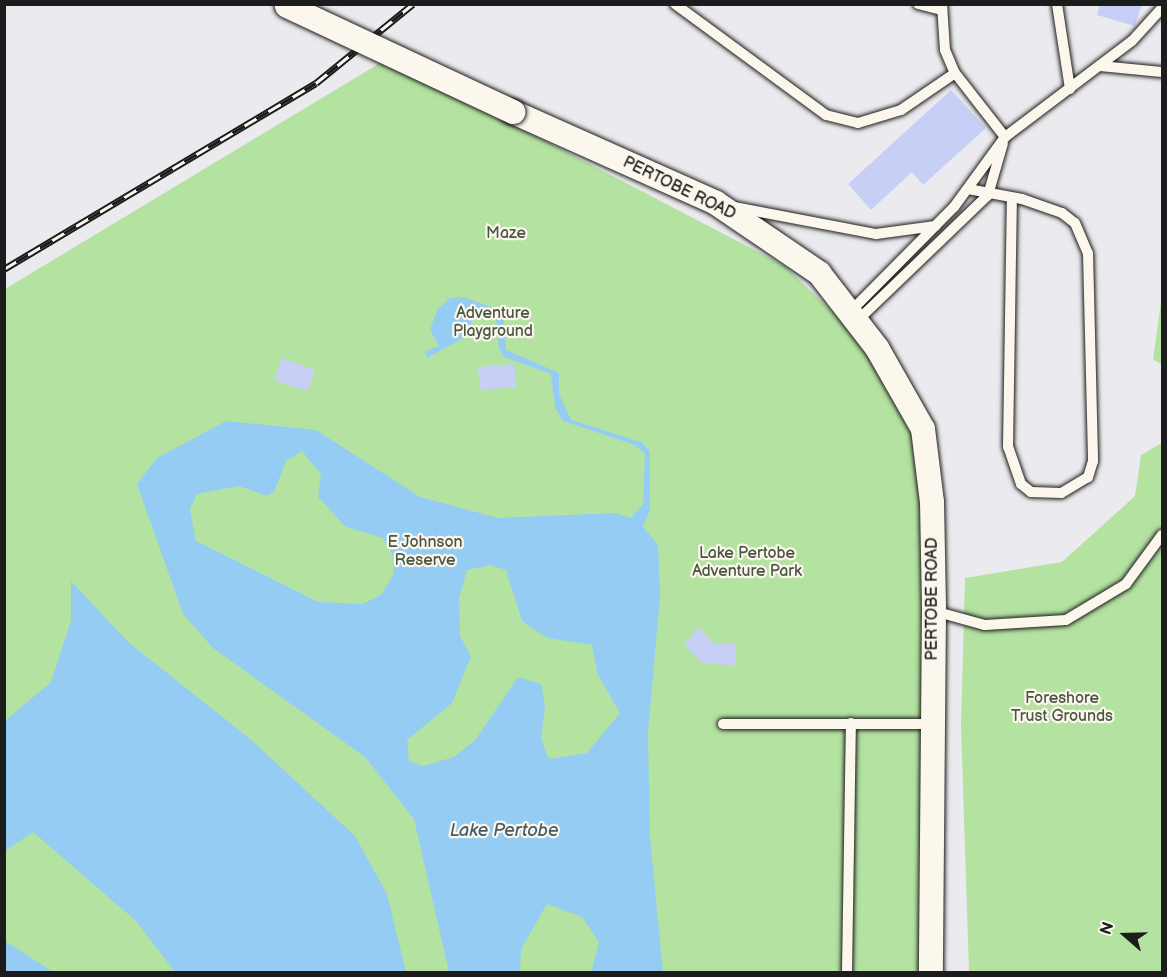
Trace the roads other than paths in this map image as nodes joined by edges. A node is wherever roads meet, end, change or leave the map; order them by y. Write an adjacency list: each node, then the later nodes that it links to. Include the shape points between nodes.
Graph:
1 (675, 4): 9 (lane, via 826,115 858,123 901,110)
2 (918, 4): 5 (lane)
3 (1057, 4): 10 (lane)
4 (285, 5): 15 (street, PERTOBE ROAD, bridge)
5 (942, 7): 9 (lane, via 945,50)
6 (1162, 8): 7 (lane)
7 (1100, 66): 8 (lane); 10 (lane)
8 (1162, 72)
9 (955, 73): 11 (lane)
10 (1070, 89): 11 (lane)
11 (1005, 137): 12 (lane); 13 (lane)
12 (968, 189): 13 (lane); 16 (lane)
13 (988, 195): 14 (lane); 17 (lane)
14 (1012, 198): 14 (lane, via 1008,447 1021,484 1031,492 1061,493 1088,477 1093,460 1088,253 1075,223 1062,213)
15 (716, 203): 16 (lane, via 876,234); 17 (street, PERTOBE ROAD, via 819,273)
16 (935, 226): 17 (lane)
17 (854, 317): 19 (street, PERTOBE ROAD, via 923,429 932,502)
18 (1162, 535): 19 (lane, via 1126,584 1066,620 985,625)
19 (934, 611): 22 (street, PERTOBE ROAD)
20 (850, 723): 21 (lane); 22 (lane); 24 (lane)
21 (723, 724)
22 (933, 724): 23 (street, PERTOBE ROAD)
23 (931, 910): 25 (street, PERTOBE ROAD); 26 (street, PERTOBE ROAD)
24 (847, 972)
25 (931, 972)
26 (941, 972)

